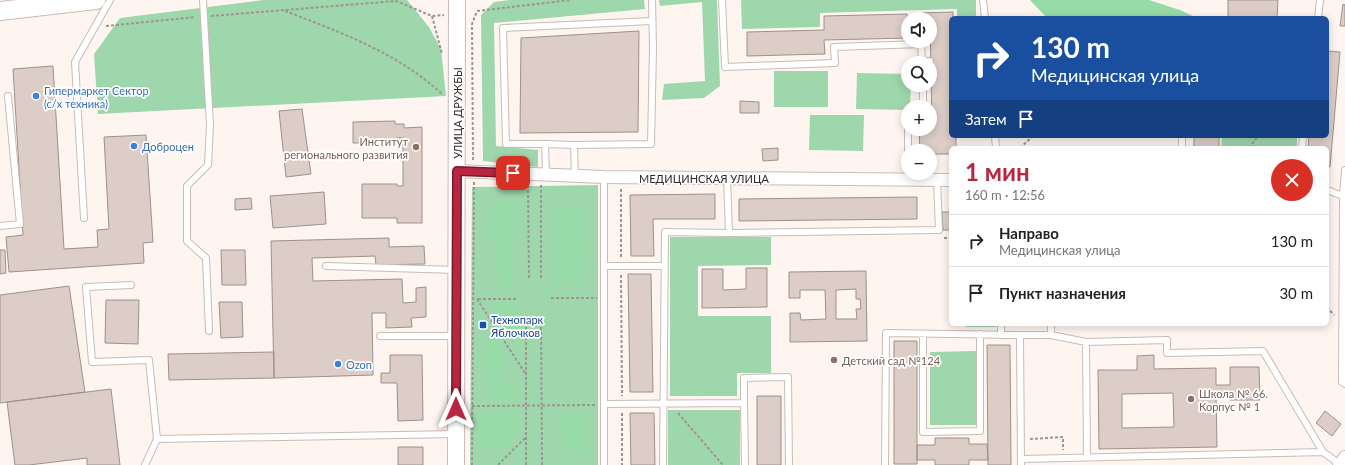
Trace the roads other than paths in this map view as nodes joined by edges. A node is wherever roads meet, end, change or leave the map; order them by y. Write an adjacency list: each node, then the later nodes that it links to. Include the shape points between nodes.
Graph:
1 (96, 0): 9 (main road)
2 (110, 0): 29 (lane, via 75,62)
3 (203, 0): 39 (lane, via 210,125 208,165 187,186 187,241 206,258)
4 (457, 0): 18 (main road, УЛИЦА ДРУЖБЫ)
5 (652, 0): 12 (lane)
6 (722, 0): 13 (lane, via 725,67 834,63 834,47 921,44)
7 (984, 0): 10 (lane)
8 (1320, 0): 11 (lane)
9 (5, 9)
10 (985, 16)
11 (1318, 16)
12 (652, 21): 15 (lane, via 503,28 506,144); 16 (lane, via 651,144)
13 (922, 56)
14 (8, 96): 30 (lane, via 20,224)
15 (546, 144): 16 (lane); 19 (lane)
16 (574, 145): 20 (lane)
17 (1345, 170): 26 (lane)
18 (457, 171): 19 (street, МЕДИЦИНСКАЯ УЛИЦА); 35 (main road, УЛИЦА ДРУЖБЫ)
19 (543, 175): 20 (street, МЕДИЦИНСКАЯ УЛИЦА)
20 (575, 176): 21 (street, МЕДИЦИНСКАЯ УЛИЦА)
21 (604, 178): 22 (street, МЕДИЦИНСКАЯ УЛИЦА); 33 (lane)
22 (727, 178): 23 (street, МЕДИЦИНСКАЯ УЛИЦА); 31 (lane)
23 (901, 180)
24 (937, 180): 25 (street, МЕДИЦИНСКАЯ УЛИЦА); 31 (lane, via 939,230)
25 (949, 180)
26 (1344, 185): 28 (lane)
27 (1329, 191): 28 (lane)
28 (1343, 196): 48 (lane, via 1342,382)
29 (84, 218)
30 (0, 226)
31 (729, 233): 34 (lane, via 665,232)
32 (326, 266): 35 (lane)
33 (604, 266): 34 (lane); 51 (lane)
34 (664, 266): 49 (lane)
35 (456, 270): 46 (main road, УЛИЦА ДРУЖБЫ)
36 (131, 285): 53 (lane, via 86,286 92,362 149,360)
37 (1001, 326): 42 (lane)
38 (1051, 326): 44 (lane)
39 (209, 331)
40 (923, 334): 41 (lane); 41 (lane, via 924,432 980,431); 64 (lane, via 886,334)
41 (980, 334): 42 (lane)
42 (1002, 335): 43 (lane)
43 (1020, 335): 44 (lane); 56 (lane)
44 (1051, 335): 47 (lane)
45 (380, 336): 46 (lane)
46 (456, 336): 52 (main road, УЛИЦА ДРУЖБЫ)
47 (1086, 342): 54 (lane, via 1166,340 1167,353 1263,351); 55 (lane)
48 (1345, 384)
49 (667, 403): 50 (lane); 51 (lane); 61 (lane)
50 (744, 403): 62 (lane); 63 (lane, via 744,378 788,377)
51 (604, 404): 60 (lane)
52 (456, 434): 53 (lane); 59 (main road, УЛИЦА ДРУЖБЫ)
53 (157, 439): 58 (lane)
54 (1323, 452): 55 (lane); 57 (lane)
55 (1087, 457): 56 (lane)
56 (1021, 462)
57 (1341, 463)
58 (145, 465)
59 (456, 465)
60 (604, 465)
61 (663, 465)
62 (745, 465)
63 (789, 465)
64 (885, 465)

